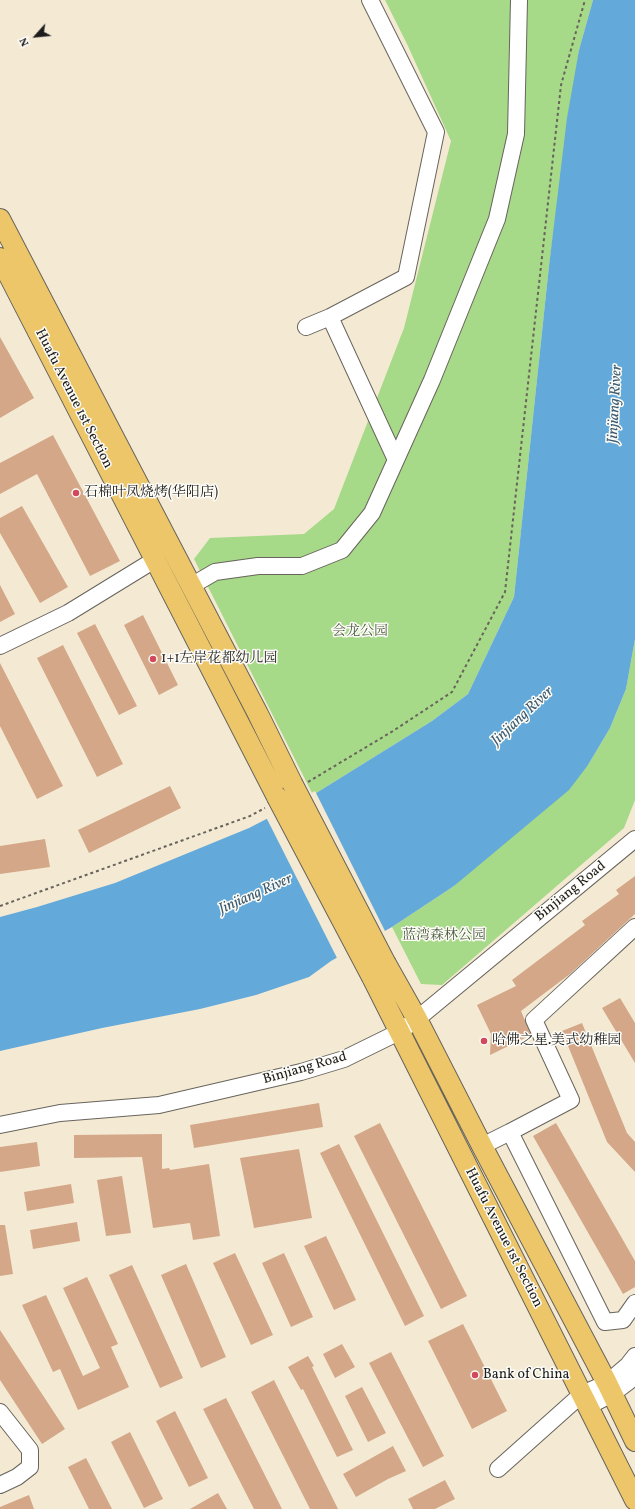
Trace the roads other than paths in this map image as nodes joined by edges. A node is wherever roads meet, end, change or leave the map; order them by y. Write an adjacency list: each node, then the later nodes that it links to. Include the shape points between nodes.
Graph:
1 (370, 0): 5 (street, via 436,132 406,277)
2 (519, 0): 7 (street, via 516,134 498,219)
3 (0, 219): 9 (main road)
4 (0, 258): 8 (main road, Huafu Avenue 1st Section)
5 (330, 317): 6 (street); 7 (street)
6 (306, 327)
7 (396, 460): 9 (street, via 372,513 342,550 302,566 258,566 215,572)
8 (156, 559): 10 (street, via 68,613); 13 (main road, Huafu Avenue 1st Section, bridge, via 274,800)
9 (190, 586): 13 (main road, bridge, via 258,714 299,784)
10 (0, 646)
11 (633, 845): 14 (street, Binjiang Road)
12 (635, 927): 17 (street, via 534,1020 571,1100)
13 (379, 970): 14 (main road); 15 (main road, Huafu Avenue 1st Section)
14 (417, 1019): 15 (street, Binjiang Road); 18 (main road)
15 (399, 1032): 16 (street, Binjiang Road, via 344,1060 301,1072 159,1105 60,1112); 23 (main road, Huafu Avenue 1st Section)
16 (0, 1125)
17 (510, 1132): 18 (street); 19 (street, via 605,1322 623,1320)
18 (482, 1146): 22 (main road)
19 (635, 1303)
20 (635, 1356): 22 (street)
21 (635, 1376): 22 (street)
22 (610, 1388): 23 (street); 25 (main road)
23 (585, 1400): 26 (street); 28 (main road, Huafu Avenue 1st Section)
24 (0, 1412): 27 (street, via 30,1450 30,1466 17,1477)
25 (635, 1441)
26 (498, 1469)
27 (0, 1485)
28 (635, 1500)

